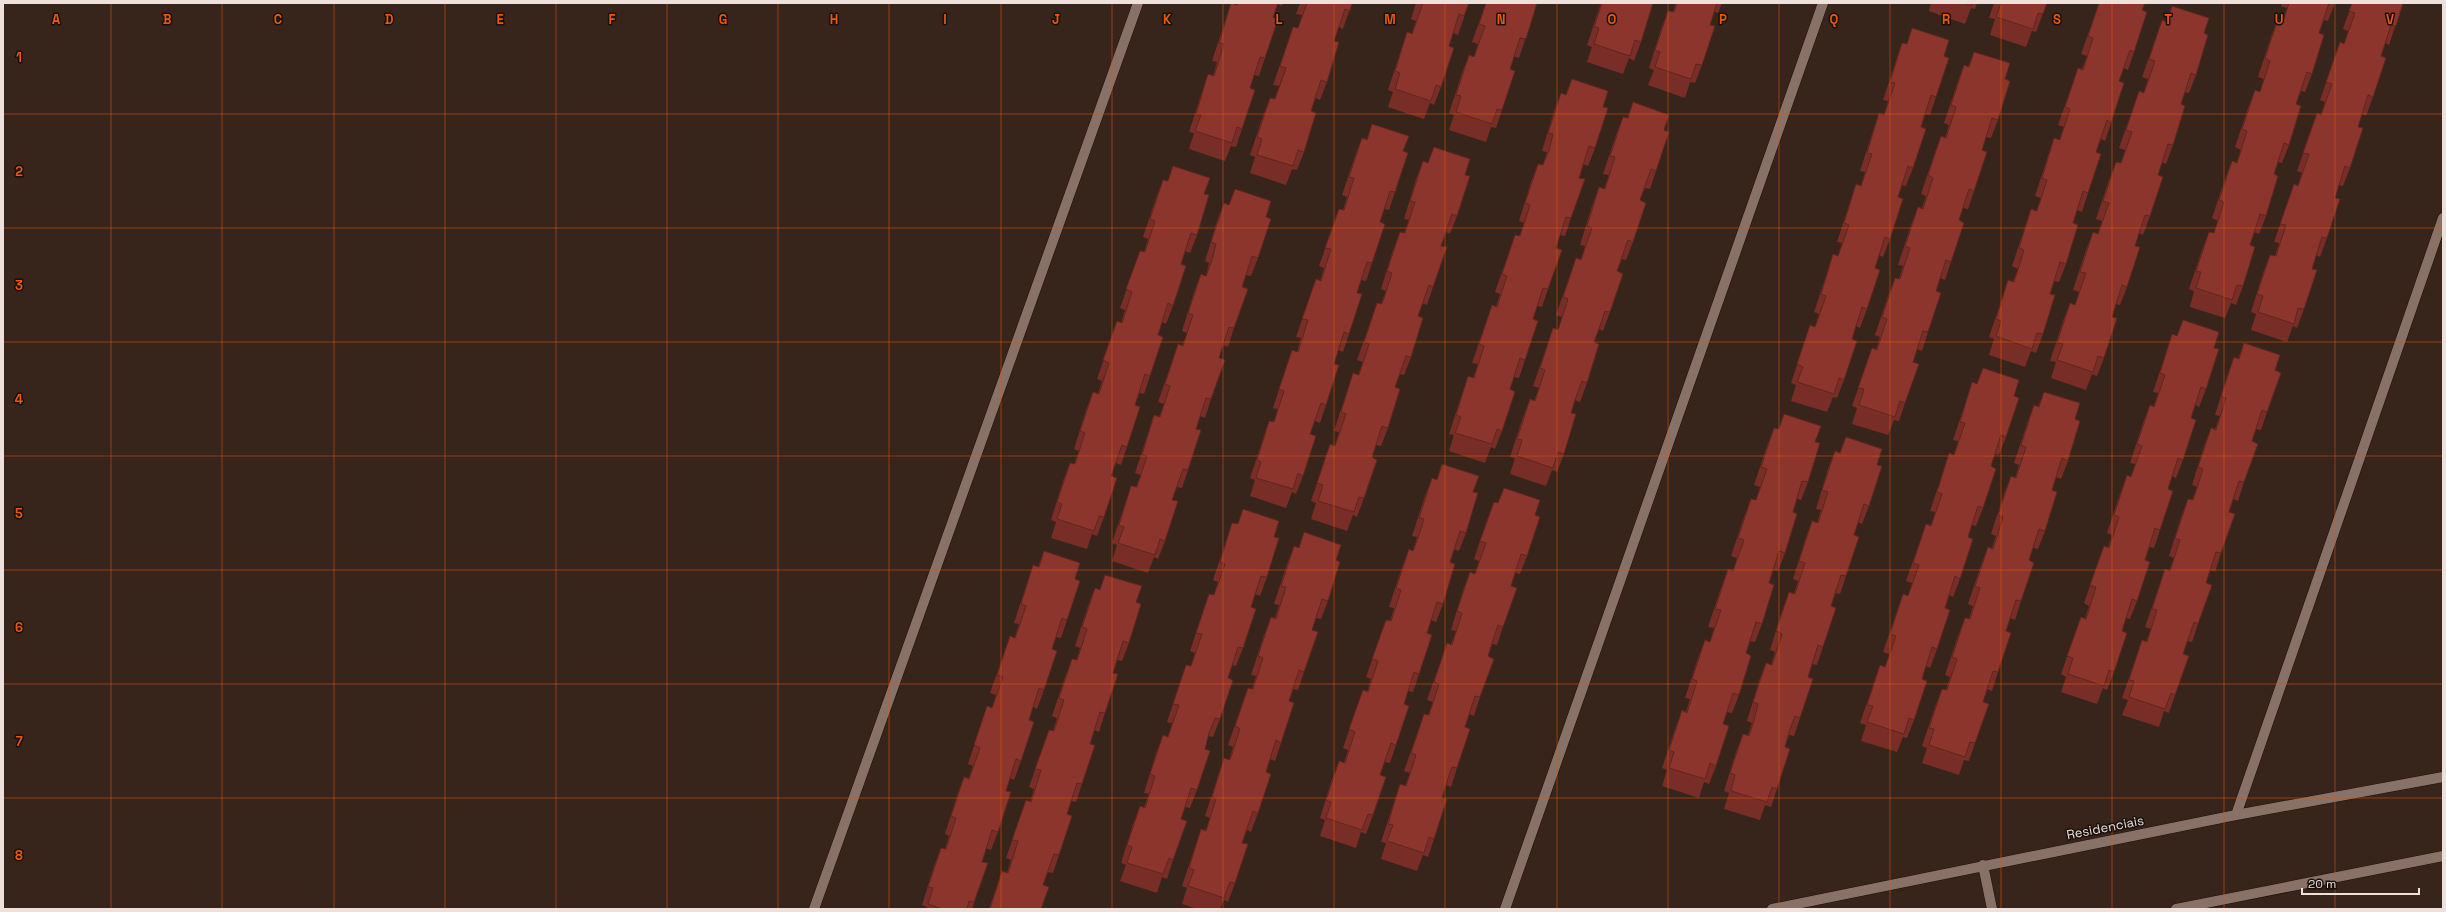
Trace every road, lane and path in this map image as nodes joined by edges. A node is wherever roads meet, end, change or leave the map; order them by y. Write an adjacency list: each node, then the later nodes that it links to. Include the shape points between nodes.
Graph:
1 (1138, 3): 8 (street)
2 (1823, 3): 9 (street)
3 (2443, 218): 5 (street)
4 (2443, 777): 5 (street, Residenciais)
5 (2236, 815): 7 (street, Residenciais)
6 (2443, 856): 12 (street)
7 (1983, 864): 10 (street, Residenciais); 11 (street)
8 (814, 909)
9 (1505, 909)
10 (1772, 909)
11 (1992, 909)
12 (2176, 909)

